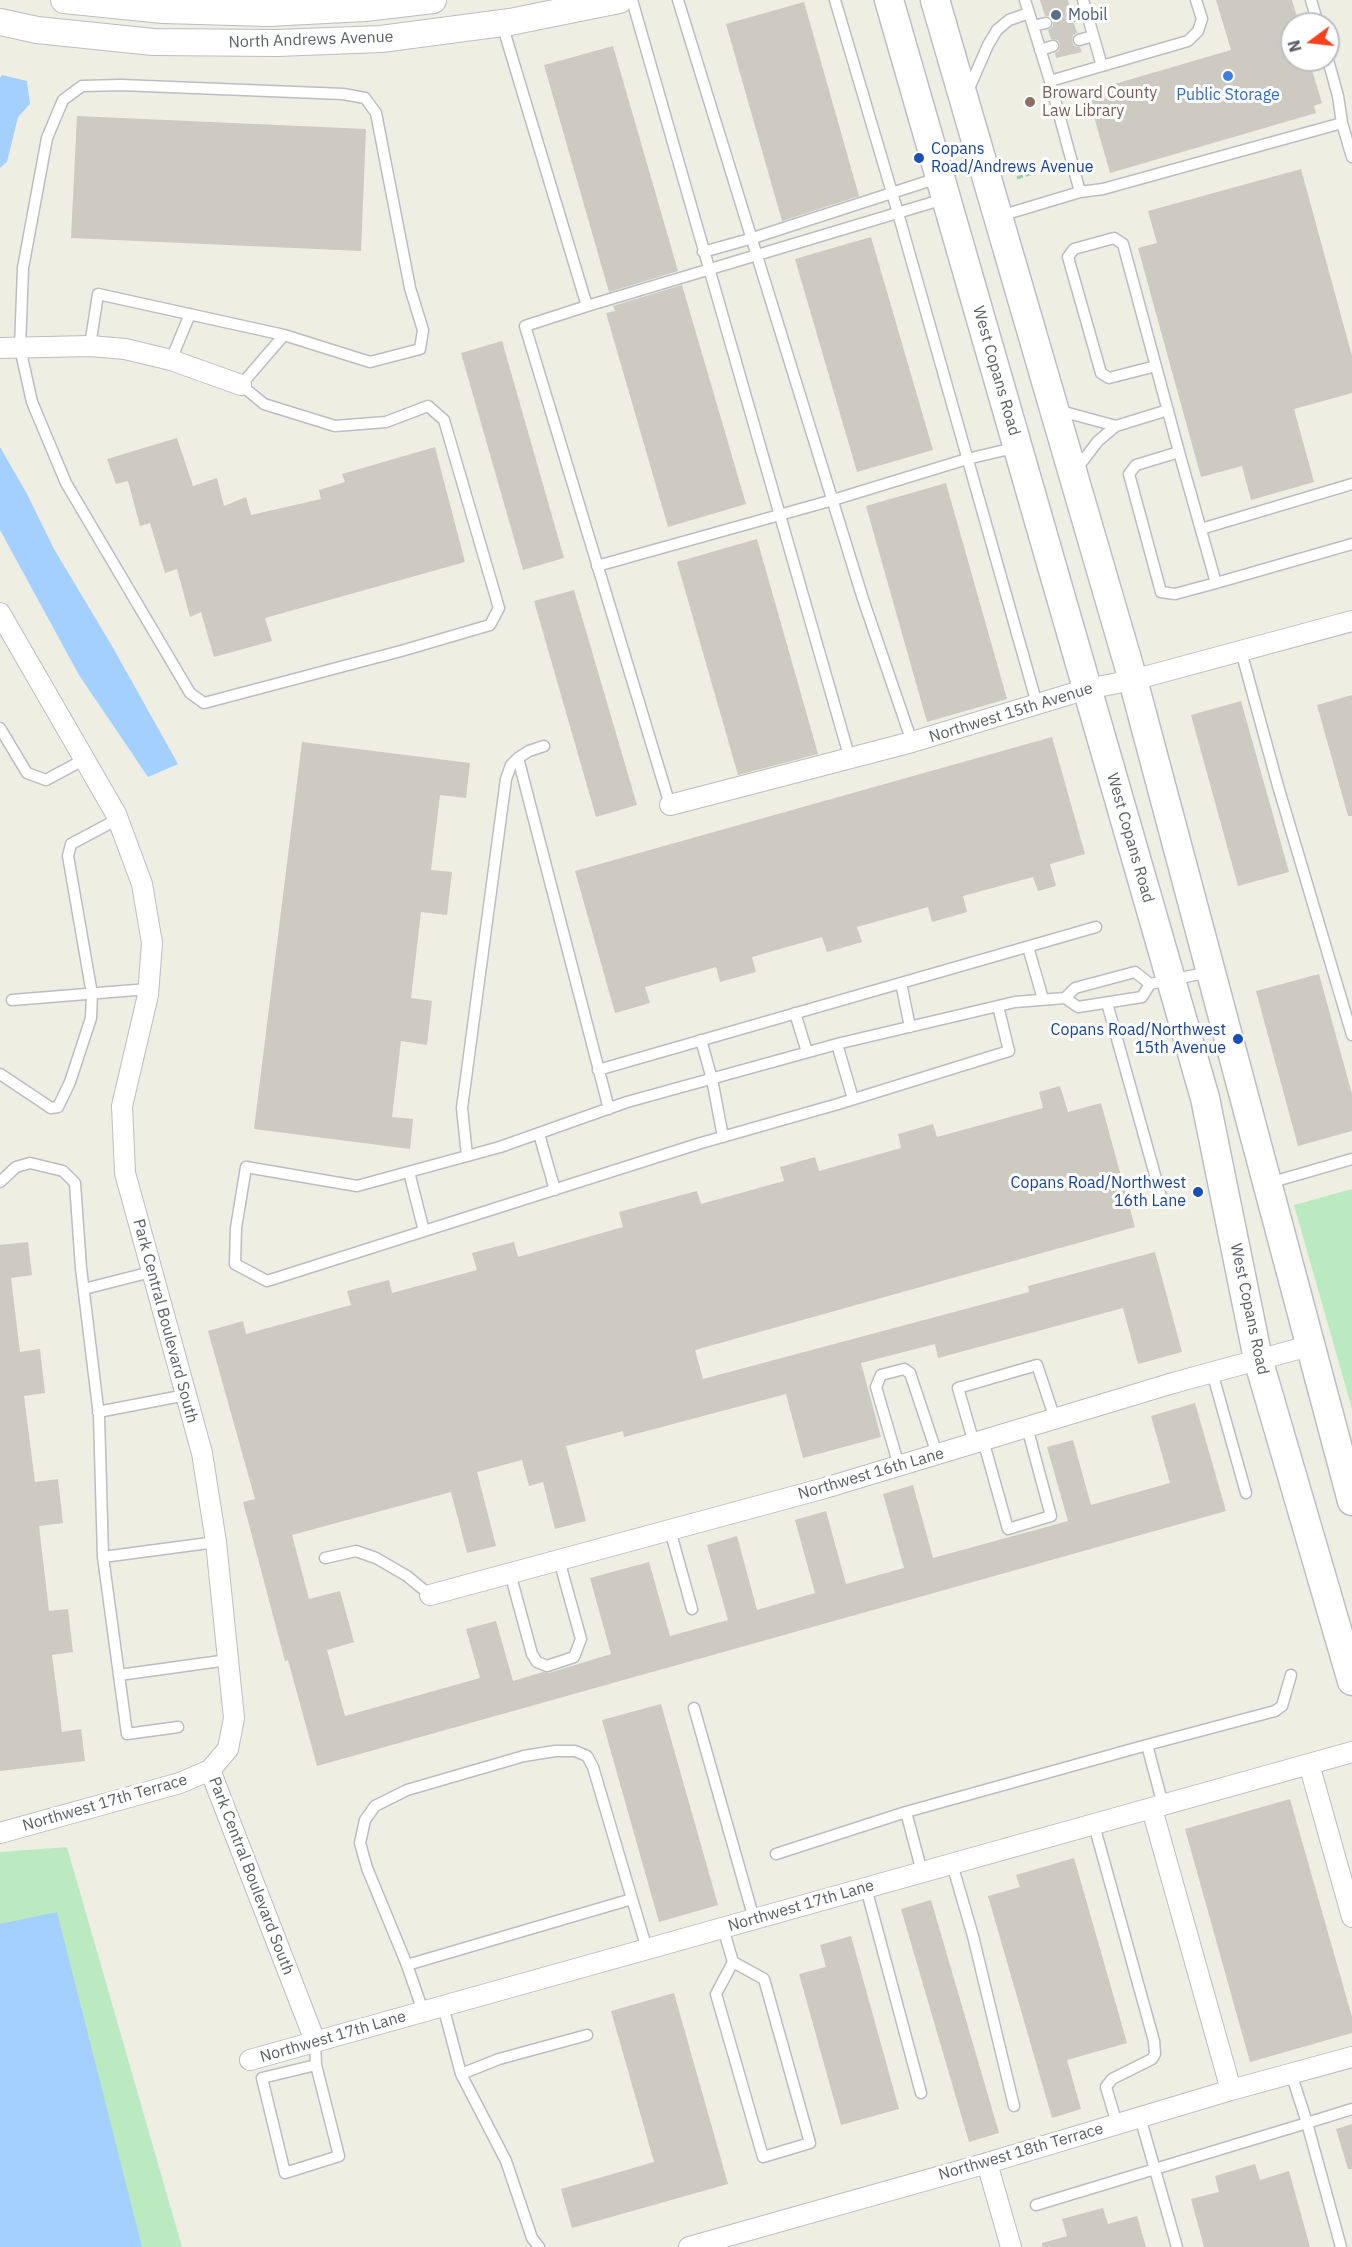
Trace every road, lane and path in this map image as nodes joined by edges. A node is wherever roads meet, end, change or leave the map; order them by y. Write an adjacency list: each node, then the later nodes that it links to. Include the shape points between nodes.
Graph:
1 (64, 0): 11 (street, North Andrews Avenue, via 163,10 268,14)
2 (433, 0): 11 (street, North Andrews Avenue)
3 (619, 0): 17 (street, North Andrews Avenue)
4 (632, 0): 37 (lane)
5 (678, 0): 36 (lane)
6 (835, 0): 33 (lane)
7 (890, 0): 31 (main road, West Copans Road)
8 (935, 0): 26 (main road)
9 (1083, 0): 13 (lane)
10 (1196, 0): 23 (lane, via 1202,19 1198,31 1188,41)
11 (365, 4)
12 (1029, 4): 18 (lane); 26 (lane, via 997,30)
13 (1086, 12): 14 (lane); 19 (lane)
14 (1072, 16)
15 (0, 22): 17 (street, North Andrews Avenue, via 37,30 153,42 277,43 381,39)
16 (1046, 22): 18 (lane)
17 (502, 23): 40 (lane)
18 (1033, 26): 22 (lane)
19 (1093, 36): 20 (lane); 23 (lane)
20 (1078, 40)
21 (1053, 46): 22 (lane)
22 (1040, 50): 25 (lane)
23 (1102, 66): 25 (lane)
24 (1331, 72): 27 (lane)
25 (1050, 81): 32 (lane)
26 (963, 102): 35 (main road)
27 (1342, 123): 28 (lane); 32 (lane)
28 (1352, 157)
29 (1055, 166): 30 (path)
30 (1017, 178)
31 (944, 188): 33 (lane); 34 (lane); 52 (main road, West Copans Road)
32 (1080, 192): 35 (lane)
33 (892, 193): 34 (lane); 36 (lane)
34 (898, 213): 38 (lane); 54 (lane)
35 (998, 216): 49 (main road)
36 (753, 238): 37 (lane); 38 (lane)
37 (703, 252): 39 (lane)
38 (758, 256): 39 (lane); 57 (lane)
39 (709, 271): 40 (lane); 58 (lane)
40 (587, 306): 61 (lane, via 525,326)
41 (190, 314): 42 (lane); 43 (lane, via 98,294); 46 (lane)
42 (284, 335): 45 (lane, via 370,362 420,350 423,330 410,288 376,113 364,98 343,94 82,86 63,100 47,138 23,268); 48 (lane)
43 (90, 346): 45 (street); 46 (street, via 125,349)
44 (0, 348): 45 (street)
45 (20, 348): 48 (lane, via 32,402 66,483 190,693 204,703 490,625 499,608 444,420 428,406 386,422 335,426 264,404)
46 (171, 360): 48 (street)
47 (1156, 366): 47 (lane, via 1123,244 1114,238 1074,249 1068,257 1101,373 1109,378); 50 (lane)
48 (241, 386)
49 (1054, 410): 51 (lane); 55 (main road)
50 (1168, 410): 51 (lane); 53 (lane)
51 (1116, 426): 55 (lane, via 1098,441)
52 (1018, 447): 54 (lane); 67 (main road, West Copans Road)
53 (1179, 452): 59 (lane); 62 (lane, via 1136,465 1129,474 1161,592 1175,594)
54 (967, 459): 57 (lane); 68 (lane)
55 (1073, 473): 66 (main road)
56 (1352, 484): 59 (lane)
57 (833, 500): 58 (lane); 70 (lane)
58 (780, 515): 61 (lane); 74 (lane)
59 (1201, 529): 62 (lane)
60 (1352, 544): 62 (lane)
61 (597, 566): 75 (lane)
62 (1216, 583)
63 (0, 613): 73 (street, Park Central Boulevard South)
64 (1352, 621): 65 (street, Northwest 15th Avenue)
65 (1241, 651): 66 (street, Northwest 15th Avenue); 91 (lane)
66 (1133, 680): 67 (street, Northwest 15th Avenue); 79 (main road)
67 (1087, 688): 68 (street, Northwest 15th Avenue); 80 (main road, West Copans Road)
68 (1038, 704): 70 (street, Northwest 15th Avenue)
69 (0, 728): 73 (lane, via 27,773 46,780)
70 (912, 742): 74 (street, Northwest 15th Avenue)
71 (544, 746): 72 (lane)
72 (518, 758): 95 (lane); 102 (lane, via 506,779 462,1108)
73 (85, 759): 76 (street, Park Central Boulevard South)
74 (850, 759): 75 (street, Northwest 15th Avenue)
75 (670, 805)
76 (118, 819): 82 (street, Park Central Boulevard South, via 142,884 152,943); 83 (lane, via 71,844 68,856)
77 (1096, 927): 78 (lane)
78 (1028, 947): 81 (lane); 85 (lane)
79 (1210, 972): 80 (lane); 106 (main road)
80 (1161, 982): 84 (lane, via 1136,972 1075,988); 87 (lane, via 1142,997); 113 (main road, West Copans Road, via 1205,1098)
81 (901, 983): 89 (lane); 90 (lane)
82 (148, 988): 83 (lane); 110 (street, Park Central Boulevard South, via 122,1106 125,1173)
83 (92, 994): 86 (lane); 96 (lane, via 91,1018 58,1107 51,1108)
84 (1065, 998): 85 (lane); 87 (lane, via 1078,1007)
85 (1043, 999): 88 (lane)
86 (12, 1000)
87 (1107, 1003): 108 (lane)
88 (998, 1006): 90 (lane); 98 (lane, via 1009,1051)
89 (795, 1013): 92 (lane); 94 (lane)
90 (910, 1027): 93 (lane)
91 (1352, 1035)
92 (701, 1040): 95 (lane); 97 (lane)
93 (837, 1044): 94 (lane); 98 (lane)
94 (807, 1052): 97 (lane)
95 (598, 1070): 99 (lane)
96 (0, 1074)
97 (712, 1078): 99 (lane); 101 (lane)
98 (853, 1099): 101 (lane)
99 (609, 1109): 100 (lane)
100 (539, 1134): 102 (lane); 107 (lane)
101 (723, 1137): 107 (lane)
102 (467, 1156): 104 (lane)
103 (1352, 1159): 106 (lane)
104 (409, 1172): 109 (lane); 109 (lane, via 357,1186 246,1167 236,1228 235,1264 267,1281)
105 (0, 1182): 111 (lane, via 16,1167 30,1163 63,1171 75,1183)
106 (1266, 1184): 112 (main road)
107 (555, 1190): 109 (lane)
108 (1162, 1200)
109 (424, 1231)
110 (151, 1272): 111 (lane); 115 (street, Park Central Boulevard South)
111 (84, 1289): 116 (lane)
112 (1309, 1346): 113 (street, Northwest 16th Lane); 123 (main road)
113 (1258, 1359): 114 (street, Northwest 16th Lane); 135 (main road, West Copans Road)
114 (1212, 1372): 117 (street, Northwest 16th Lane); 122 (lane)
115 (186, 1395): 116 (lane); 125 (street, Park Central Boulevard South, via 202,1453)
116 (98, 1412): 126 (lane)
117 (1055, 1419): 118 (street, Northwest 16th Lane); 119 (lane, via 1037,1365 958,1388)
118 (1027, 1427): 119 (street, Northwest 16th Lane); 119 (lane, via 1051,1516 1019,1526 1008,1529)
119 (979, 1442): 120 (street, Northwest 16th Lane)
120 (937, 1454): 121 (street, Northwest 16th Lane); 121 (lane, via 910,1373 904,1369 881,1375 876,1387)
121 (899, 1466): 124 (street, Northwest 16th Lane)
122 (1246, 1493)
123 (1352, 1501)
124 (670, 1530): 128 (street, Northwest 16th Lane); 131 (lane)
125 (216, 1542): 126 (lane); 132 (street, Park Central Boulevard South)
126 (104, 1557): 133 (lane)
127 (325, 1558): 130 (lane, via 356,1551 376,1557)
128 (559, 1560): 129 (street, Northwest 16th Lane); 129 (lane, via 581,1639 574,1657 547,1666 537,1662 532,1654)
129 (510, 1574): 130 (street, Northwest 16th Lane)
130 (430, 1595)
131 (692, 1609)
132 (228, 1660): 133 (lane); 141 (street, Park Central Boulevard South, via 234,1718 228,1749)
133 (119, 1675): 137 (lane, via 127,1734)
134 (1292, 1675): 138 (lane, via 1282,1706 1275,1711)
135 (1352, 1681)
136 (694, 1708): 152 (lane)
137 (178, 1727)
138 (1147, 1745): 142 (lane); 143 (lane)
139 (1352, 1752): 140 (street, Northwest 17th Lane)
140 (1309, 1764): 142 (street, Northwest 17th Lane); 151 (street)
141 (210, 1770): 145 (street, Northwest 17th Terrace, via 180,1783); 160 (street, Park Central Boulevard South)
142 (1158, 1807): 144 (street, Northwest 17th Lane); 166 (street)
143 (906, 1812): 146 (lane); 148 (lane)
144 (1094, 1825): 147 (street, Northwest 17th Lane); 171 (lane, via 1154,2041 1152,2059 1112,2079 1106,2087)
145 (0, 1833)
146 (776, 1854)
147 (952, 1864): 148 (street, Northwest 17th Lane); 168 (lane)
148 (922, 1872): 149 (street, Northwest 17th Lane)
149 (866, 1888): 152 (street, Northwest 17th Lane); 167 (lane)
150 (632, 1899): 154 (lane); 156 (lane); 156 (lane, via 587,1756 575,1751 524,1756 406,1790 375,1806 365,1820 360,1844)
151 (1352, 1917)
152 (754, 1919): 153 (street, Northwest 17th Lane)
153 (723, 1928): 154 (street, Northwest 17th Lane); 155 (lane)
154 (647, 1949): 157 (street, Northwest 17th Lane)
155 (733, 1962): 155 (lane, via 716,1994 763,2157 810,2143 764,1979)
156 (407, 1965): 158 (lane)
157 (442, 2006): 158 (street, Northwest 17th Lane); 165 (lane)
158 (423, 2011): 160 (street, Northwest 17th Lane)
159 (587, 2035): 165 (lane, via 499,2059)
160 (315, 2041): 162 (street, Northwest 17th Lane); 163 (lane)
161 (1352, 2057): 164 (street, Northwest 18th Terrace)
162 (250, 2060)
163 (316, 2065): 163 (lane, via 339,2156 285,2173 262,2078)
164 (1291, 2073): 166 (street, Northwest 18th Terrace); 172 (lane)
165 (461, 2074): 176 (lane, via 506,2161 532,2238)
166 (1230, 2090): 170 (street, Northwest 18th Terrace)
167 (921, 2093)
168 (1014, 2106)
169 (1352, 2109): 172 (lane)
170 (1140, 2117): 171 (street, Northwest 18th Terrace); 174 (lane)
171 (1117, 2124): 173 (street, Northwest 18th Terrace)
172 (1307, 2124): 174 (lane); 180 (lane)
173 (987, 2163): 177 (street, Northwest 18th Terrace); 178 (street)
174 (1155, 2169): 175 (lane); 179 (lane)
175 (1036, 2205)
176 (539, 2247)
177 (689, 2247)
178 (1011, 2247)
179 (1177, 2247)
180 (1341, 2247)

